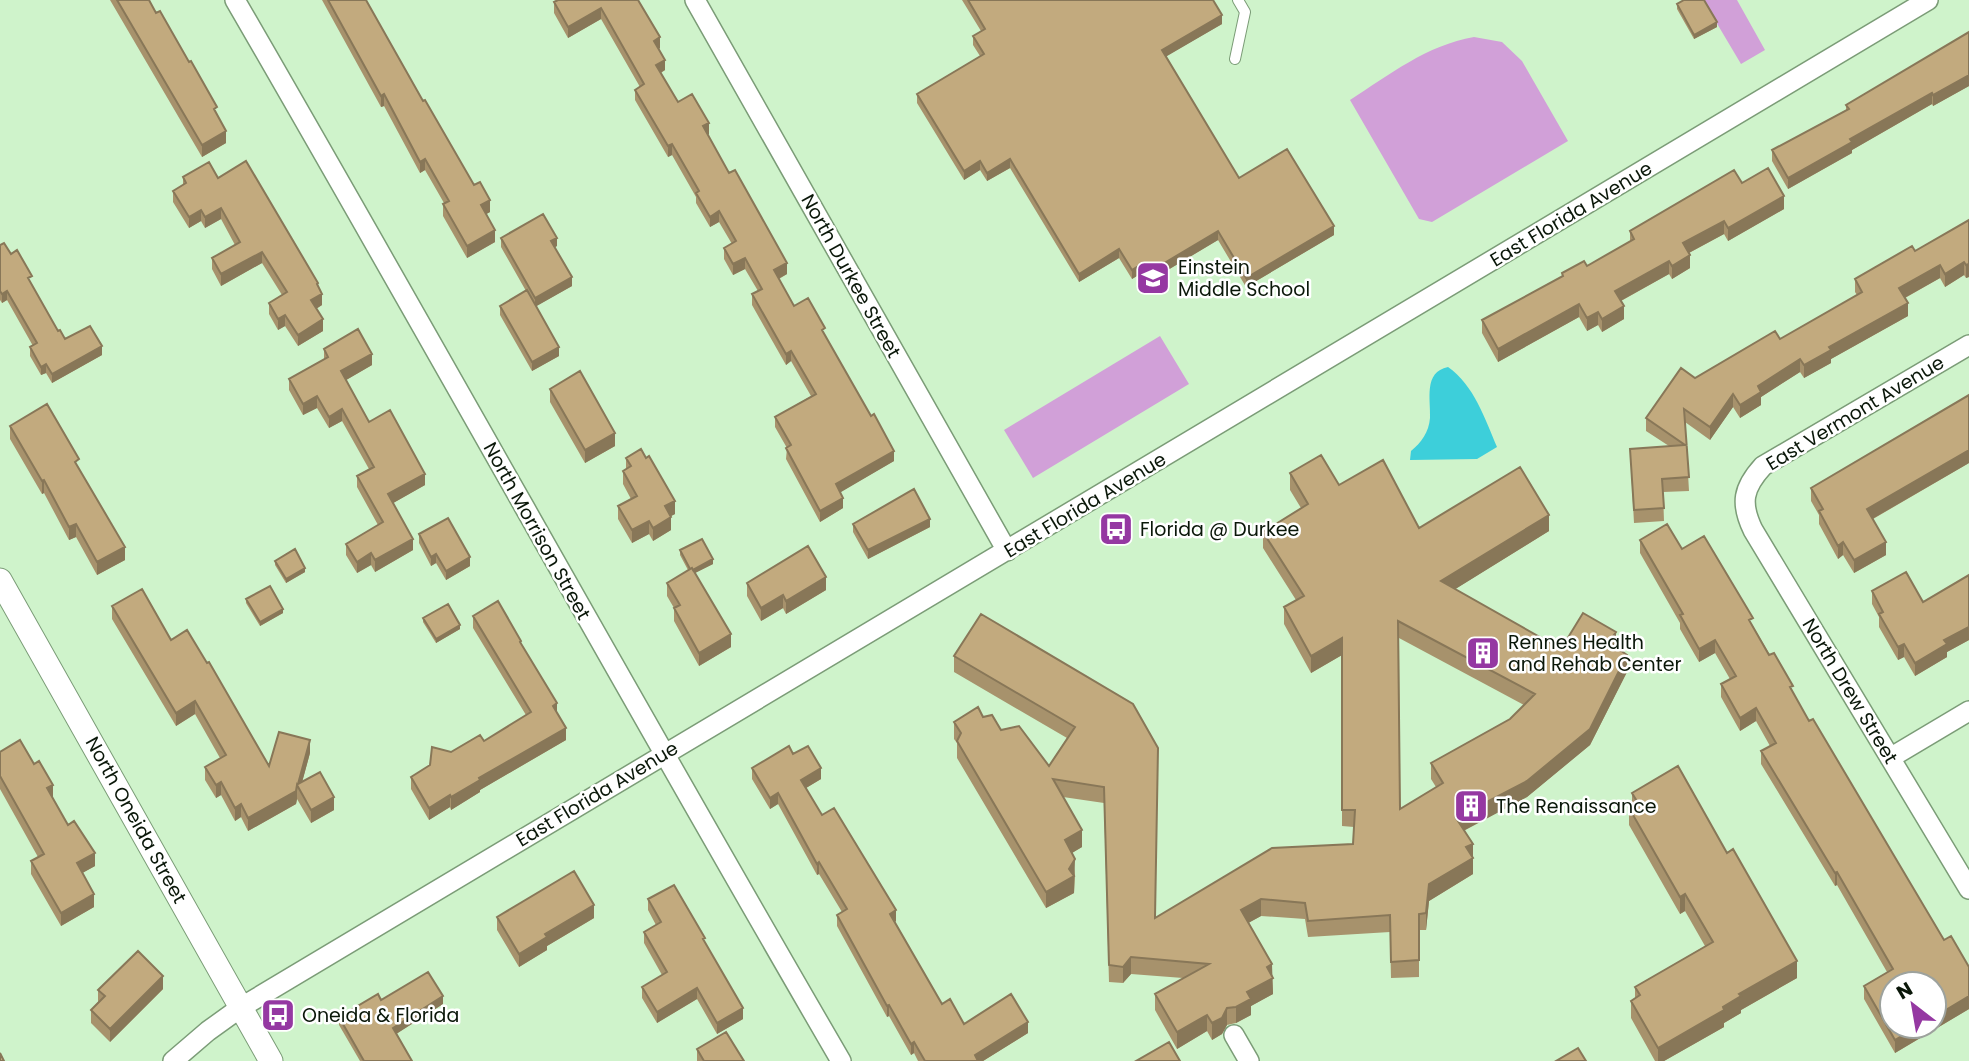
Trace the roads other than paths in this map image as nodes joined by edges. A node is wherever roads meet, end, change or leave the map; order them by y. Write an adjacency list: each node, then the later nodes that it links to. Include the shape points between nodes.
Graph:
1 (235, 0): 11 (street, North Morrison Street)
2 (695, 0): 8 (street, North Durkee Street)
3 (1238, 0): 5 (lane, via 1245,12)
4 (1928, 0): 8 (street, East Florida Avenue)
5 (1235, 59)
6 (1969, 345): 7 (street, East Vermont Avenue, via 1763,466)
7 (1747, 488): 12 (street, North Drew Street, via 1746,515 1753,530)
8 (1007, 551): 11 (street, East Florida Avenue)
9 (0, 580): 14 (street, North Oneida Street)
10 (1969, 711): 12 (street)
11 (663, 755): 14 (street, East Florida Avenue); 18 (street, North Morrison Street)
12 (1891, 758): 13 (street, North Drew Street)
13 (1969, 889)
14 (240, 1008): 16 (street, East Florida Avenue); 17 (street, North Oneida Street)
15 (1234, 1035): 19 (street)
16 (173, 1061)
17 (271, 1061)
18 (841, 1061)
19 (1249, 1061)

